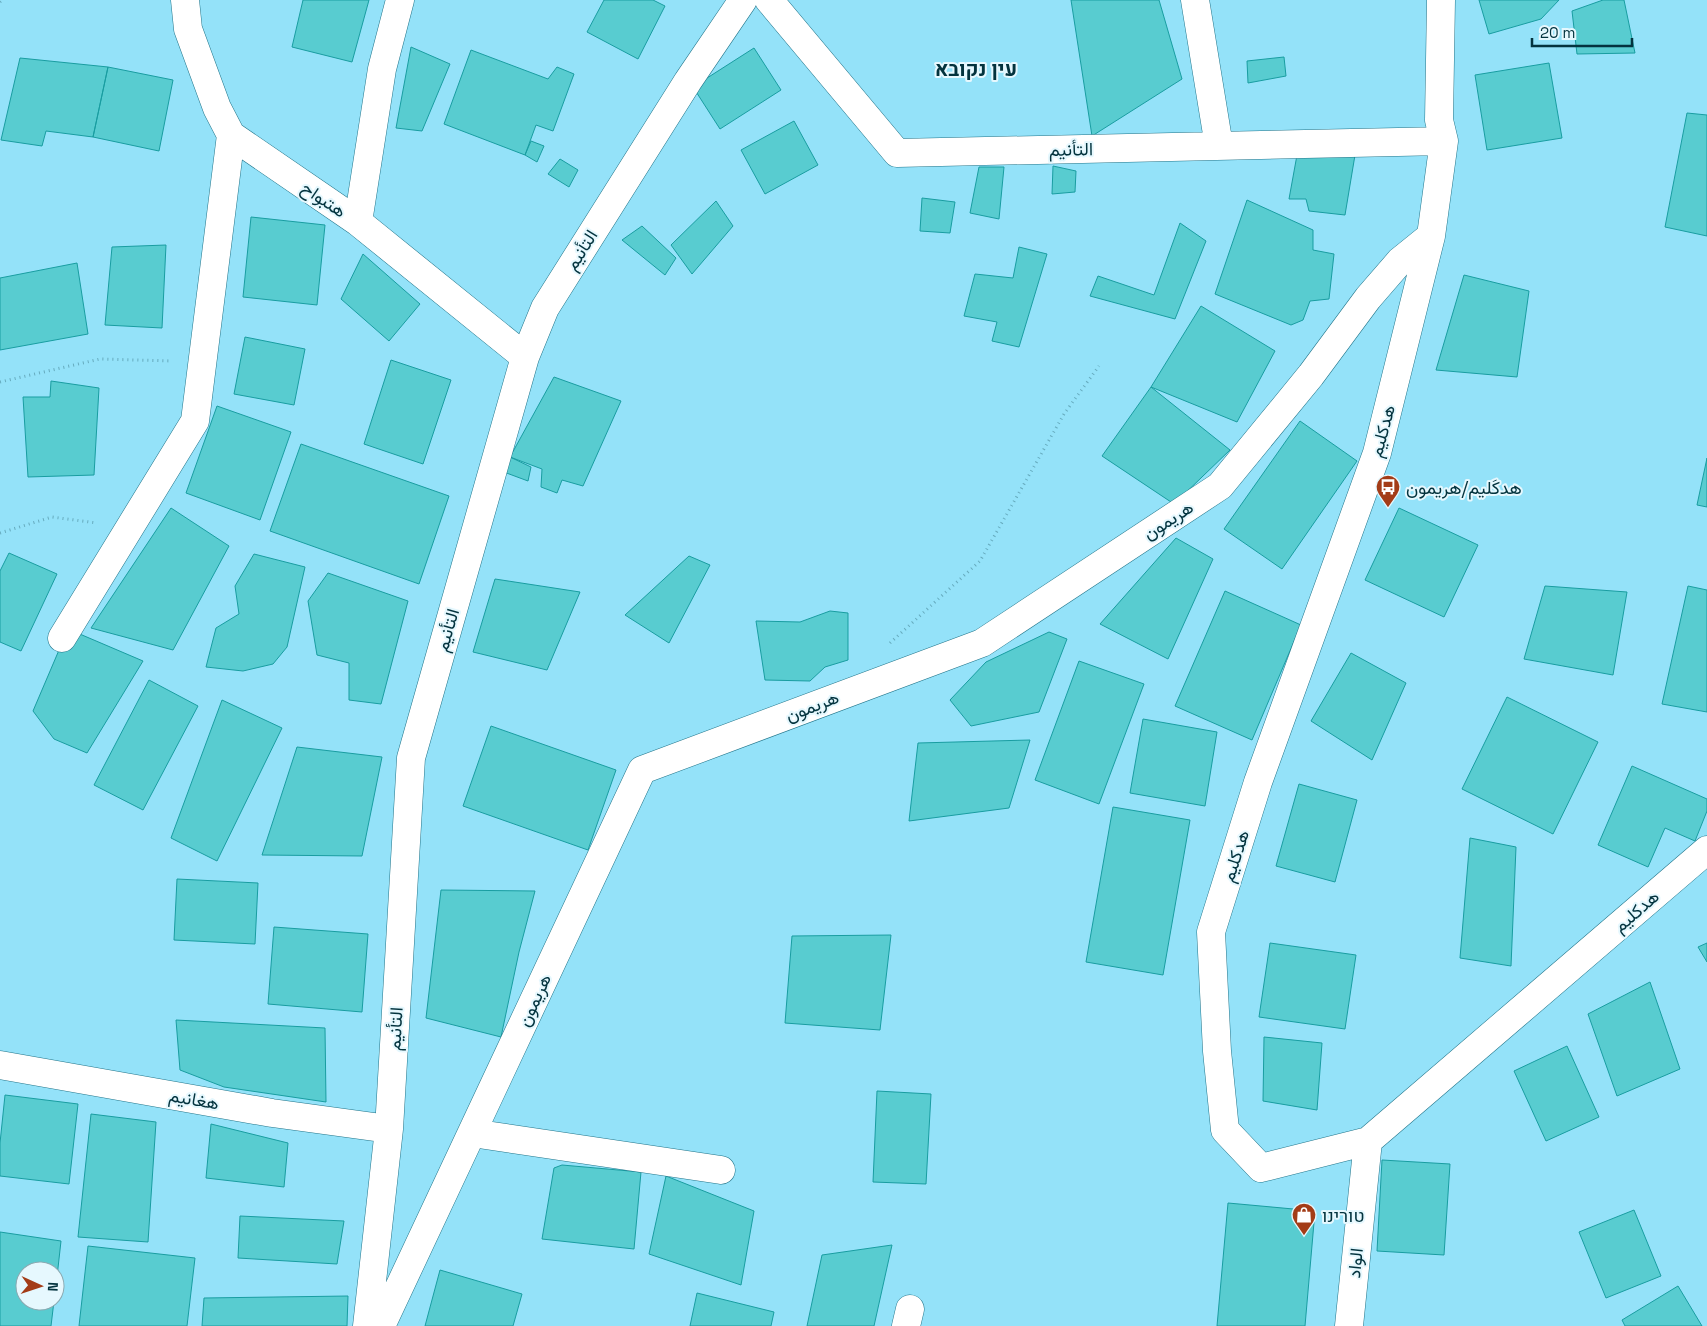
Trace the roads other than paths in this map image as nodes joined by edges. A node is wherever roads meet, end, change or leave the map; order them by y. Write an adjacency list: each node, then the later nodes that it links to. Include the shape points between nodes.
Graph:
1 (185, 0): 7 (street, هتبواح, via 188,29 217,108)
2 (400, 0): 10 (street, via 382,69)
3 (743, 0): 12 (street, التأنيم, via 545,308)
4 (768, 0): 9 (street, التأنيم, via 897,153)
5 (1195, 0): 9 (street)
6 (1441, 0): 8 (street, هدكليم, via 1439,120)
7 (231, 135): 10 (street, هتبواح); 13 (street, via 195,422)
8 (1444, 141): 9 (street, التأنيم); 11 (street, هدكليم)
9 (1219, 146)
10 (358, 222): 12 (street, هتبواح)
11 (1431, 236): 17 (street, هريمون, via 1400,260 1220,486 982,643 642,770); 18 (street, هدكليم, via 1377,453 1258,782 1211,932 1216,1051 1224,1130 1261,1168)
12 (525, 357): 16 (street, التأنيم, via 410,758)
13 (62, 638)
14 (1707, 850): 18 (street, هدكليم)
15 (0, 1065): 16 (street, هغانيم, via 272,1113)
16 (389, 1129): 20 (street, التأنيم)
17 (472, 1133): 19 (street); 21 (street, هريمون)
18 (1368, 1141): 22 (street, الواد)
19 (720, 1170)
20 (367, 1326)
21 (381, 1326)
22 (1349, 1326)

